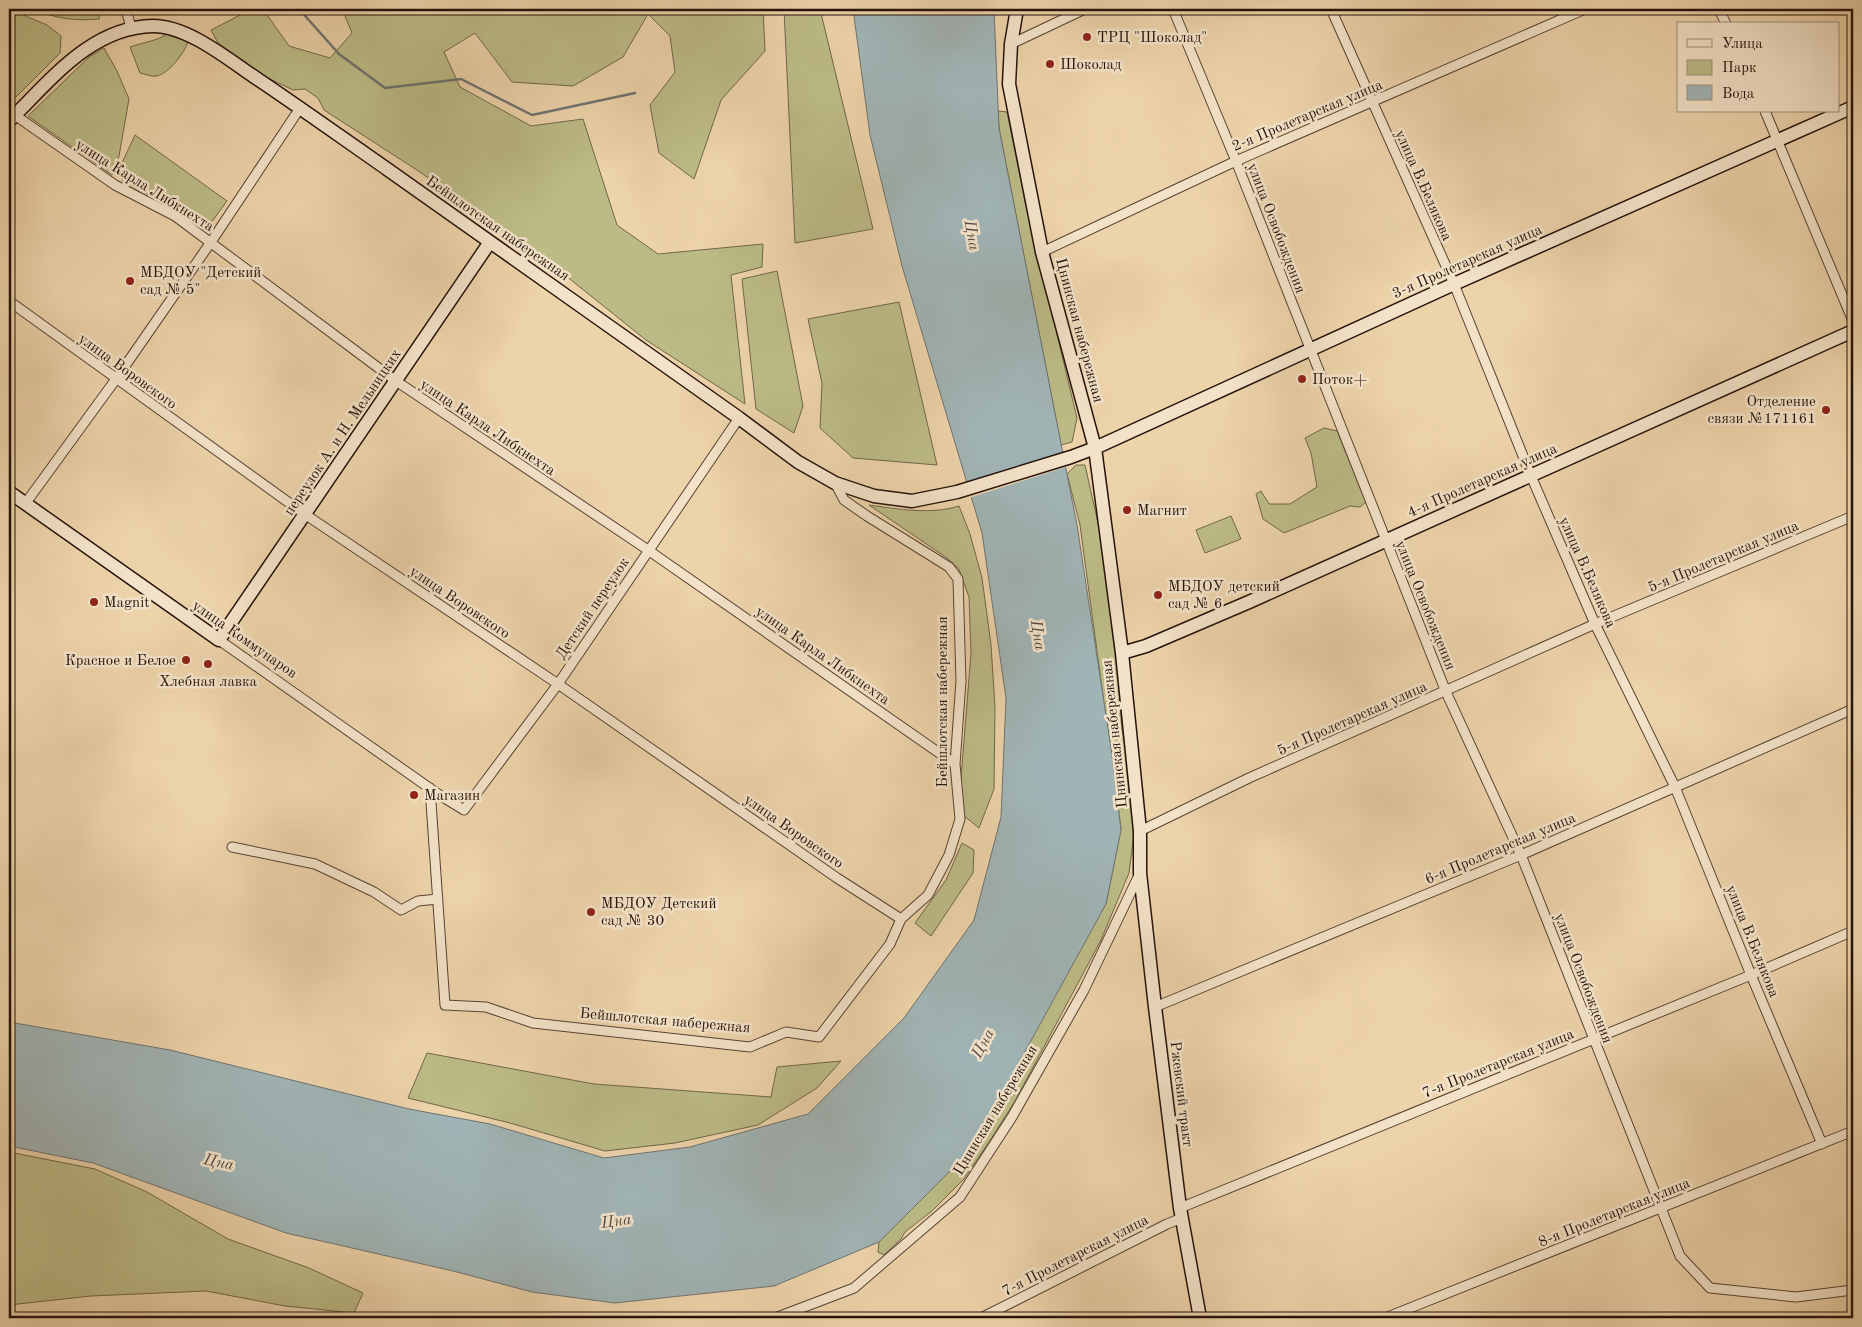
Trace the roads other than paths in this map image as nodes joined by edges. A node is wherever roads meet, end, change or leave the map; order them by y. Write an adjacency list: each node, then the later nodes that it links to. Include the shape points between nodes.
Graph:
1 (126, 9): 9 (street)
2 (1017, 9): 10 (street, Цнинская набережная)
3 (1085, 9): 10 (street)
4 (1172, 9): 17 (street, улица Освобождения)
5 (1331, 9): 11 (street, улица В.Белякова)
6 (1585, 9): 11 (street, 2-я Пролетарская улица)
7 (1720, 9): 8 (street)
8 (1725, 22)
9 (131, 28): 13 (street, Бейшлотская набережная, via 155,26 182,32); 15 (street, Бейшлотская набережная, via 106,37 81,52)
10 (1011, 44): 20 (street, Цнинская набережная, via 1009,84)
11 (1372, 102): 17 (street, 2-я Пролетарская улица); 21 (street, улица В.Белякова)
12 (1853, 107): 16 (street, 3-я Пролетарская улица)
13 (300, 108): 18 (street); 19 (street, Бейшлотская набережная)
14 (1765, 112): 16 (street)
15 (11, 115): 18 (street, улица Карла Либкнехта, via 115,185 175,216)
16 (1778, 140): 21 (street, 3-я Пролетарская улица); 23 (street)
17 (1236, 161): 20 (street, 2-я Пролетарская улица); 25 (street, улица Освобождения)
18 (211, 242): 26 (street); 27 (street, улица Карла Либкнехта)
19 (490, 242): 27 (street, переулок А. и Н. Мельницких); 28 (street, Бейшлотская набережная)
20 (1042, 252): 29 (street, Цнинская набережная)
21 (1454, 284): 25 (street, 3-я Пролетарская улица); 31 (street, улица В.Белякова)
22 (9, 301): 26 (street, улица Воровского)
23 (1853, 321)
24 (1853, 330): 31 (street, 4-я Пролетарская улица)
25 (1310, 350): 29 (street, 3-я Пролетарская улица); 37 (street, улица Освобождения)
26 (116, 379): 34 (street); 35 (street, улица Воровского)
27 (396, 382): 35 (street, переулок А. и Н. Мельницких); 38 (street, улица Карла Либкнехта)
28 (739, 418): 32 (street, Бейшлотская набережная, via 798,462); 38 (street, Детский переулок)
29 (1095, 448): 30 (street, 3-я Пролетарская улица); 41 (street, Цнинская набережная)
30 (1071, 457): 32 (street, Бейшлотская набережная, via 957,492 912,501 874,496)
31 (1531, 476): 37 (street, 4-я Пролетарская улица); 39 (street, улица В.Белякова)
32 (835, 483): 45 (street, Бейшлотская набережная, via 844,500 949,567 958,579 961,681)
33 (9, 492): 34 (street, улица Коммунаров)
34 (25, 504): 40 (street, улица Коммунаров)
35 (306, 515): 40 (street, переулок А. и Н. Мельницких); 42 (street, улица Воровского)
36 (1853, 516): 39 (street, 5-я Пролетарская улица)
37 (1386, 540): 41 (street, 4-я Пролетарская улица, via 1146,646); 43 (street, улица Освобождения)
38 (648, 550): 42 (street, Детский переулок); 45 (street, улица Карла Либкнехта)
39 (1595, 624): 43 (street, 5-я Пролетарская улица); 46 (street, улица В.Белякова)
40 (220, 640): 47 (street, улица Коммунаров)
41 (1122, 653): 49 (street, Цнинская набережная)
42 (558, 684): 48 (street, Детский переулок); 54 (street, улица Воровского, via 837,878)
43 (1446, 692): 49 (street, 5-я Пролетарская улица, via 1249,778); 51 (street, улица Освобождения)
44 (1853, 709): 46 (street, 6-я Пролетарская улица)
45 (955, 764): 54 (street, Бейшлотская набережная, via 960,819 949,855 928,895)
46 (1675, 787): 51 (street, 6-я Пролетарская улица); 56 (street, улица В.Белякова)
47 (430, 788): 48 (street, улица Коммунаров); 53 (street)
48 (464, 810)
49 (1140, 831): 52 (street, Цнинская набережная)
50 (232, 847): 53 (street, via 315,864 374,892 401,910 418,901)
51 (1521, 855): 57 (street, 6-я Пролетарская улица); 58 (street, улица Освобождения)
52 (1140, 873): 57 (street, Ржевский тракт); 64 (street, Цнинская набережная, via 1084,990 1012,1118 960,1197 854,1288)
53 (438, 899): 54 (street, Бейшлотская набережная, via 445,1005 486,1007 533,1023 750,1047 786,1032 819,1037 890,944)
54 (901, 918)
55 (1853, 931): 56 (street, 7-я Пролетарская улица)
56 (1751, 975): 58 (street, 7-я Пролетарская улица); 60 (street, улица В.Белякова)
57 (1155, 1007): 62 (street, Ржевский тракт)
58 (1594, 1039): 61 (street, улица Освобождения); 62 (street, 7-я Пролетарская улица)
59 (1853, 1131): 60 (street, 8-я Пролетарская улица)
60 (1822, 1144): 61 (street, 8-я Пролетарская улица)
61 (1660, 1209): 63 (street, улица Освобождения, via 1680,1256 1710,1288 1796,1297); 67 (street, 8-я Пролетарская улица)
62 (1181, 1213): 65 (street, 7-я Пролетарская улица, via 1167,1224); 66 (street, Ржевский тракт)
63 (1853, 1290)
64 (775, 1318)
65 (980, 1318)
66 (1200, 1318)
67 (1386, 1318)

